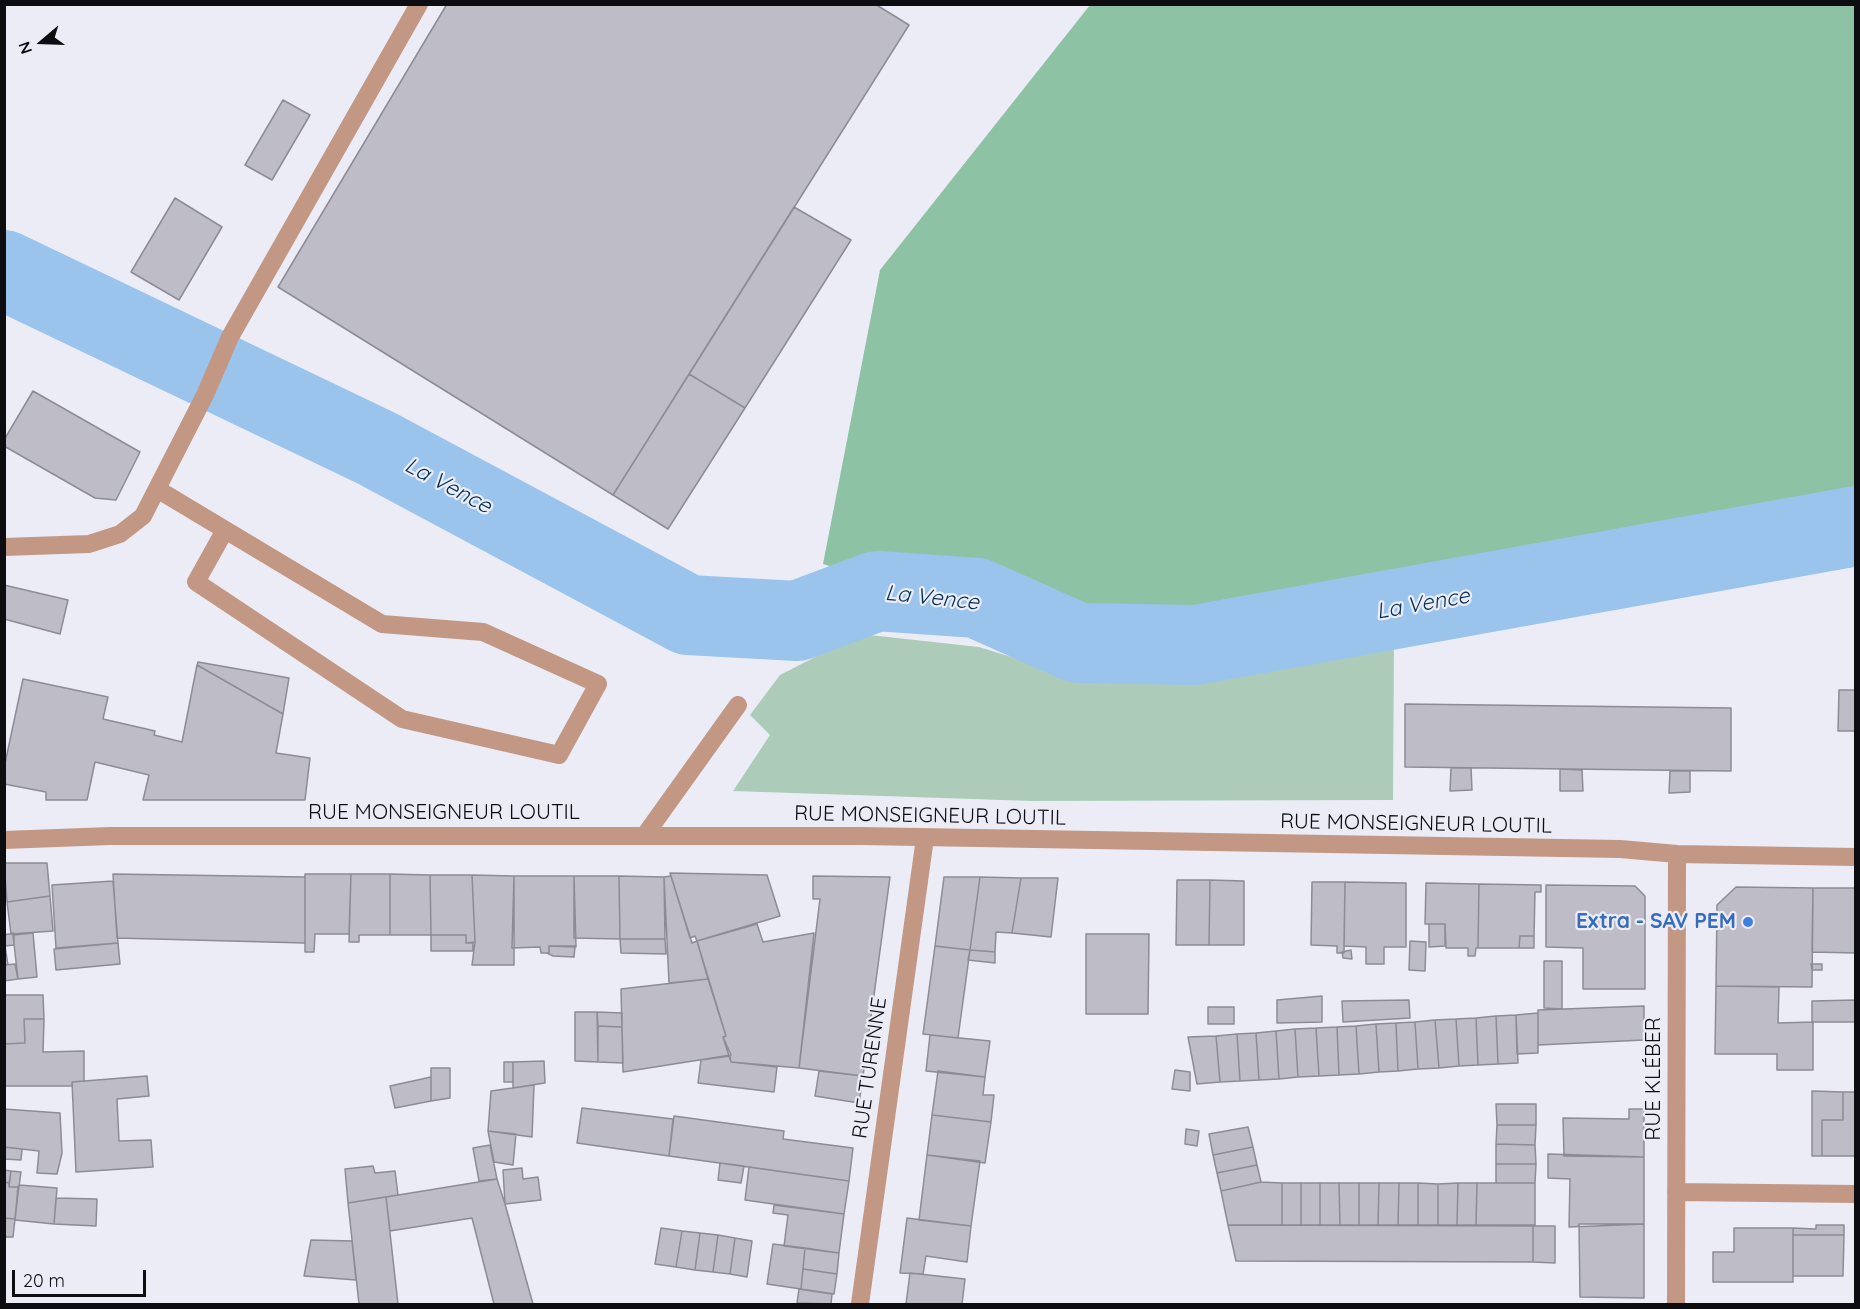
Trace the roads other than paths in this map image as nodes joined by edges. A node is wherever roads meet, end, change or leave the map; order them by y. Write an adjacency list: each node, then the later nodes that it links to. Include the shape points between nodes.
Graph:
1 (419, 4): 2 (street, via 230,337 206,395)
2 (157, 489): 3 (street); 4 (street, via 143,516 120,534 89,544)
3 (225, 530): 3 (street, via 382,624 483,632 598,684 559,755 402,719 196,582)
4 (4, 548)
5 (738, 705): 6 (street)
6 (645, 835): 7 (street, RUE MONSEIGNEUR LOUTIL); 8 (street, RUE MONSEIGNEUR LOUTIL, via 122,836)
7 (925, 838): 9 (street, RUE MONSEIGNEUR LOUTIL, via 1608,849); 13 (street, RUE TURENNE)
8 (4, 840)
9 (1677, 854): 10 (street, RUE MONSEIGNEUR LOUTIL); 11 (street, RUE KLÉBER)
10 (1856, 857)
11 (1676, 1192): 12 (street); 14 (street, RUE KLÉBER)
12 (1856, 1194)
13 (860, 1305)
14 (1676, 1305)

